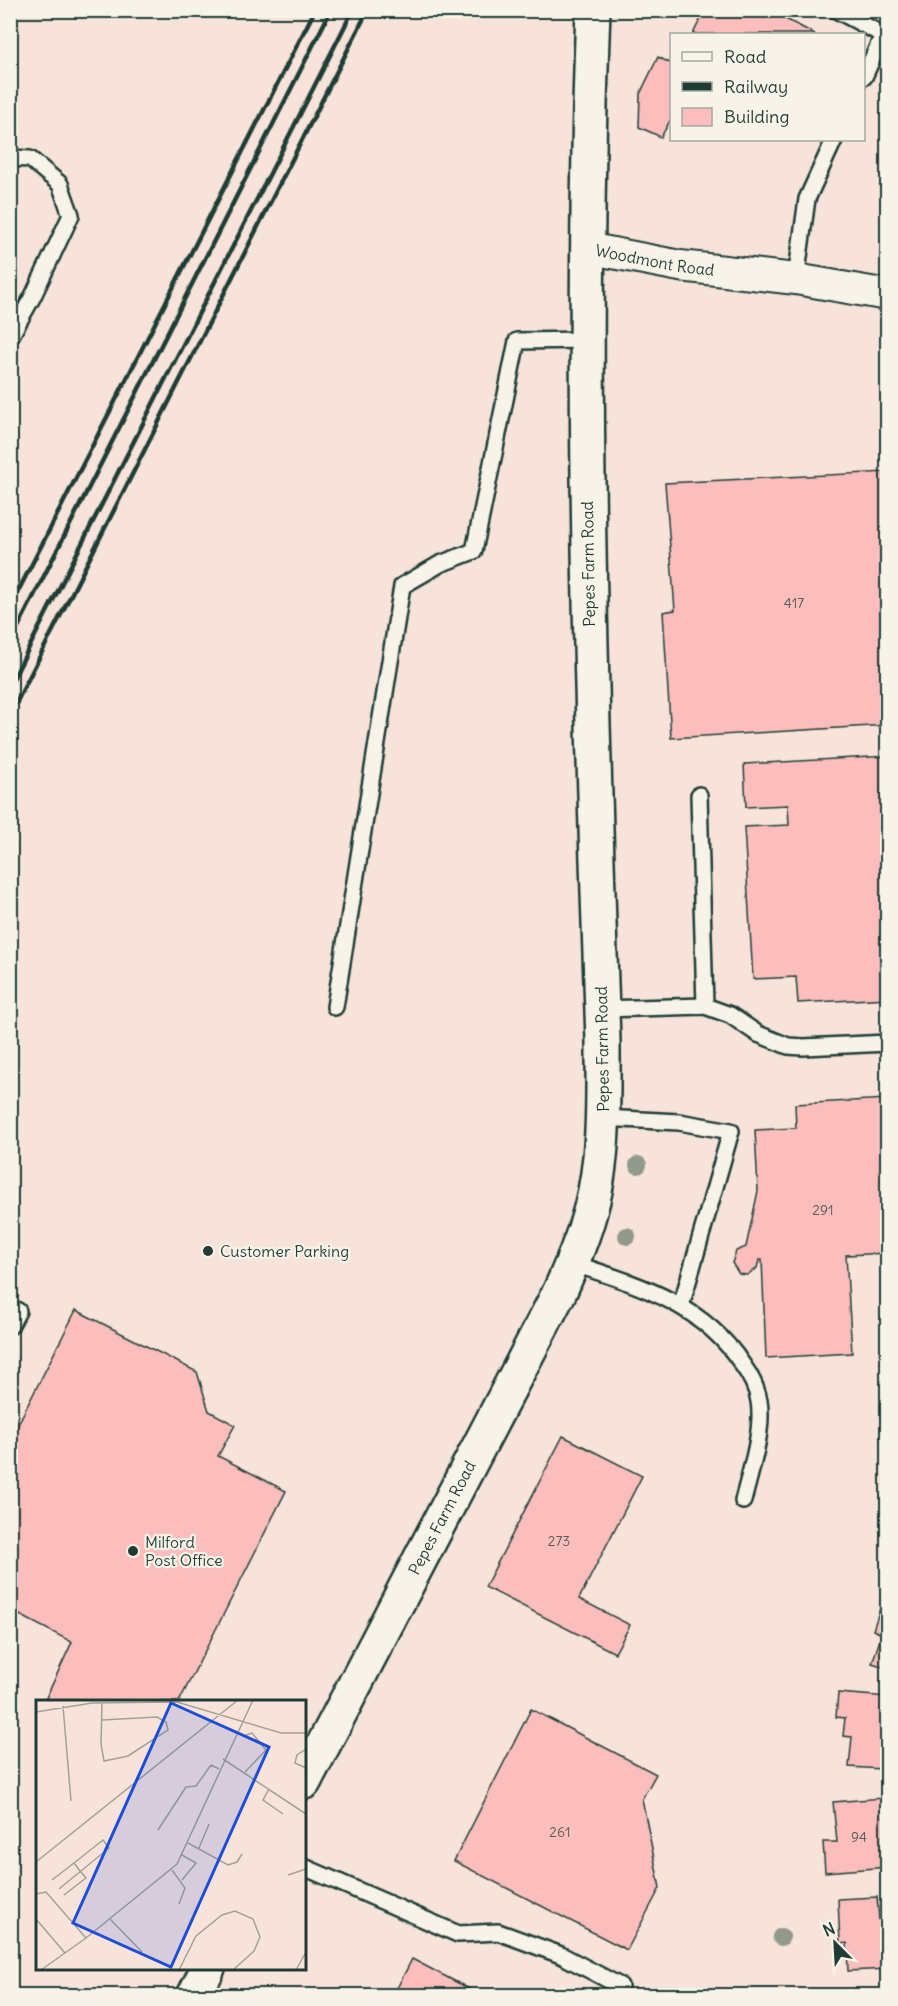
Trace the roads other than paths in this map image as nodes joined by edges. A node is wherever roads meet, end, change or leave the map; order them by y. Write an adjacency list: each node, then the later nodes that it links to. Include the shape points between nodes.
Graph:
1 (593, 10): 6 (street, Woodmont Road)
2 (836, 10): 3 (lane, via 883,36)
3 (865, 75)
4 (834, 141): 7 (lane, via 807,199)
5 (10, 158): 9 (lane, via 30,159 60,184 71,215)
6 (587, 248): 7 (street, Woodmont Road, via 680,266); 10 (street, Pepes Farm Road)
7 (796, 279): 8 (street, Woodmont Road)
8 (888, 295)
9 (10, 337)
10 (588, 340): 13 (lane, via 517,341 474,551 440,564 402,586); 14 (street, Pepes Farm Road, via 588,585)
11 (699, 795): 12 (lane)
12 (705, 1006): 14 (lane); 15 (lane, via 788,1046)
13 (335, 1007)
14 (602, 1009): 16 (street, Pepes Farm Road)
15 (888, 1043)
16 (603, 1118): 17 (street, Pepes Farm Road, via 592,1207); 18 (lane, via 679,1122 731,1131)
17 (572, 1263): 18 (lane, via 645,1287); 22 (street, Pepes Farm Road)
18 (681, 1306): 21 (lane, via 714,1329 736,1355 751,1378 759,1401 759,1429)
19 (10, 1307): 20 (lane, via 18,1311)
20 (10, 1326)
21 (743, 1501)
22 (306, 1778)
23 (306, 1868): 25 (lane, via 458,1934 498,1932 561,1955)
24 (207, 1970): 26 (street)
25 (620, 1986)
26 (194, 1995)

